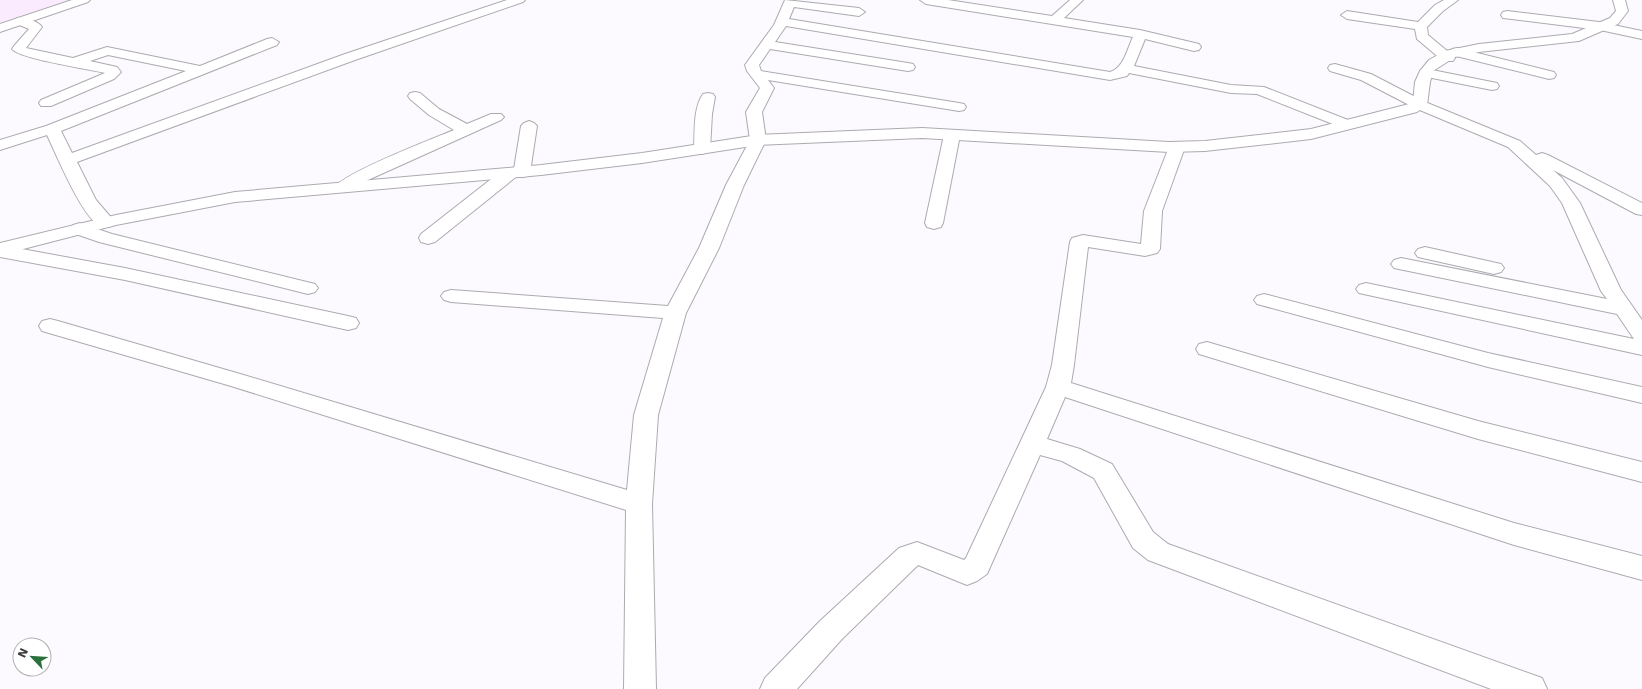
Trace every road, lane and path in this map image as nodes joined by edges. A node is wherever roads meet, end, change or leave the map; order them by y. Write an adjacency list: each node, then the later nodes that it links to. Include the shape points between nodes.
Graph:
1 (84, 0): 12 (street)
2 (519, 0): 47 (street, via 343,60)
3 (926, 0): 11 (street)
4 (1077, 0): 11 (street)
5 (1452, 0): 13 (street, via 1439,8)
6 (1619, 0): 14 (street, via 1624,18)
7 (787, 8): 8 (street); 19 (street); 24 (street, via 1110,76 1122,73)
8 (859, 12)
9 (1347, 15): 13 (street)
10 (1507, 15): 14 (street)
11 (1055, 20): 16 (street)
12 (21, 21): 15 (street); 22 (street, via 36,27 19,49 27,53)
13 (1421, 26): 21 (street, via 1422,36)
14 (1598, 27): 17 (street); 21 (street, via 1574,38 1479,48)
15 (0, 28)
16 (1140, 34): 20 (street); 24 (street)
17 (1642, 35)
18 (272, 42): 26 (street)
19 (766, 44): 23 (street); 28 (street, via 753,62)
20 (1194, 47)
21 (1452, 55): 27 (street, via 1433,64); 29 (street)
22 (75, 62): 26 (street, via 106,51); 33 (street, via 114,72)
23 (908, 67)
24 (1126, 68): 37 (street, via 1232,89 1259,90)
25 (1335, 68): 34 (street, via 1366,77)
26 (201, 70): 39 (street)
27 (1427, 73): 30 (street); 34 (street, via 1422,81)
28 (756, 74): 35 (street); 42 (street, via 767,88 754,112)
29 (1549, 75)
30 (1492, 86)
31 (415, 96): 40 (street, via 434,112)
32 (708, 97): 46 (street, via 704,114)
33 (46, 103)
34 (1420, 105): 37 (street); 43 (street)
35 (959, 107)
36 (496, 117): 40 (street)
37 (1348, 125): 45 (street, via 1311,134 1256,142)
38 (529, 126): 48 (street)
39 (52, 129): 44 (street); 47 (street)
40 (466, 130): 49 (street, via 362,176)
41 (952, 135): 42 (street, via 922,133); 45 (street); 52 (street)
42 (758, 140): 46 (street); 64 (street, via 735,185 709,248)
43 (1514, 144): 50 (street); 60 (street, via 1560,187 1571,204)
44 (0, 145)
45 (1177, 147): 70 (street, via 1153,211 1150,249 1079,242)
46 (702, 149): 48 (street)
47 (68, 160): 51 (street, via 88,202)
48 (516, 172): 49 (street); 54 (street)
49 (344, 187): 51 (street, via 235,197)
50 (1642, 210)
51 (106, 222): 53 (street)
52 (934, 223)
53 (80, 229): 55 (street); 58 (street, via 106,238)
54 (428, 238)
55 (0, 250): 65 (street, via 125,274)
56 (1425, 253): 60 (street)
57 (1401, 264): 63 (street)
58 (308, 288)
59 (1366, 289): 68 (street)
60 (1611, 291): 63 (street)
61 (450, 296): 64 (street)
62 (1264, 300): 71 (street, via 1488,360)
63 (1623, 309): 67 (street)
64 (675, 313): 74 (street, via 646,415)
65 (348, 323)
66 (50, 326): 74 (street, via 240,381)
67 (1642, 335)
68 (1642, 348)
69 (1207, 349): 73 (street, via 1454,423)
70 (1058, 386): 72 (street); 75 (street, via 1492,527)
71 (1642, 395)
72 (1032, 443): 77 (street, via 977,566 967,573 917,553 909,556 831,630); 78 (street, via 1071,455 1103,471 1143,540 1158,552)
73 (1642, 472)
74 (639, 504): 76 (street)
75 (1642, 568)
76 (640, 689)
77 (776, 689)
78 (1531, 689)

